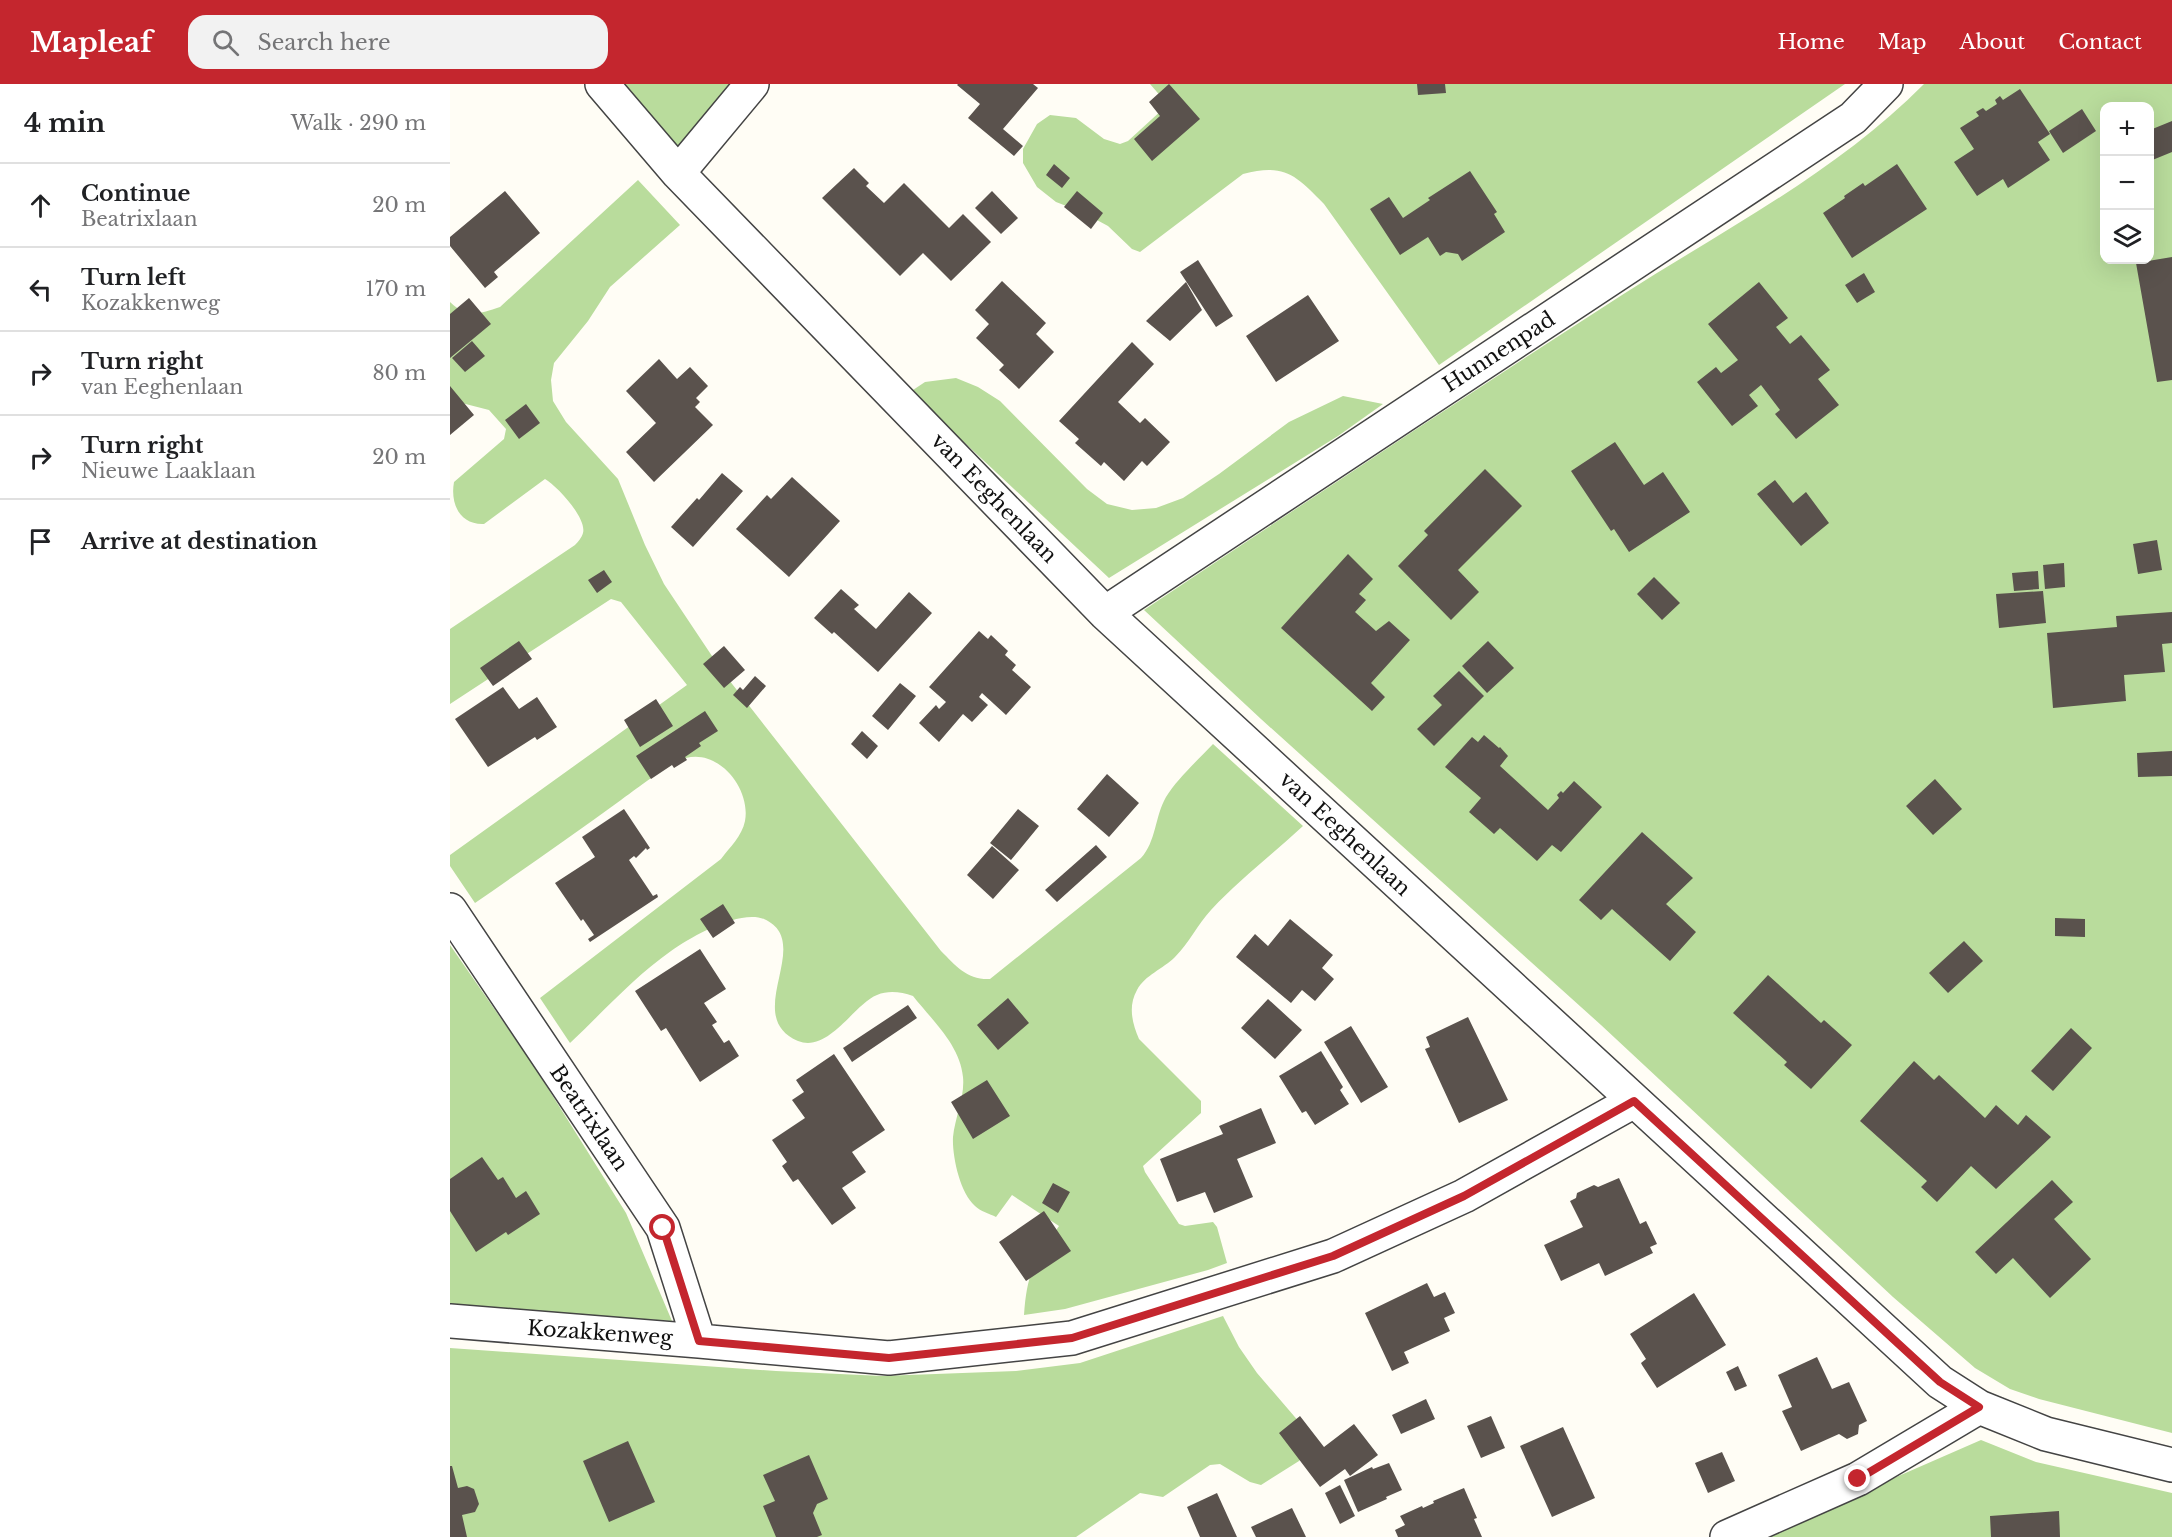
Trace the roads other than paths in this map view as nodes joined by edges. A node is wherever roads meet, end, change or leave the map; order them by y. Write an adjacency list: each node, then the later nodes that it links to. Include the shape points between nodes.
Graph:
1 (602, 84): 4 (street, van Eeghenlaan)
2 (752, 84): 4 (street)
3 (1886, 84): 5 (street, Hunnenpad, via 1853,118)
4 (678, 173): 5 (street, van Eeghenlaan)
5 (1105, 613): 7 (street, van Eeghenlaan)
6 (450, 910): 9 (street, Beatrixlaan, via 663,1228)
7 (1634, 1101): 9 (street, Kozakkenweg, via 1464,1196 1333,1256 1072,1338 889,1358); 10 (street, van Eeghenlaan, via 1940,1382)
8 (450, 1322): 9 (street, Kozakkenweg)
9 (699, 1341)
10 (1979, 1407): 11 (street, van Eeghenlaan, via 2046,1434); 12 (street, via 1858,1479)
11 (2172, 1465)
12 (1727, 1537)

